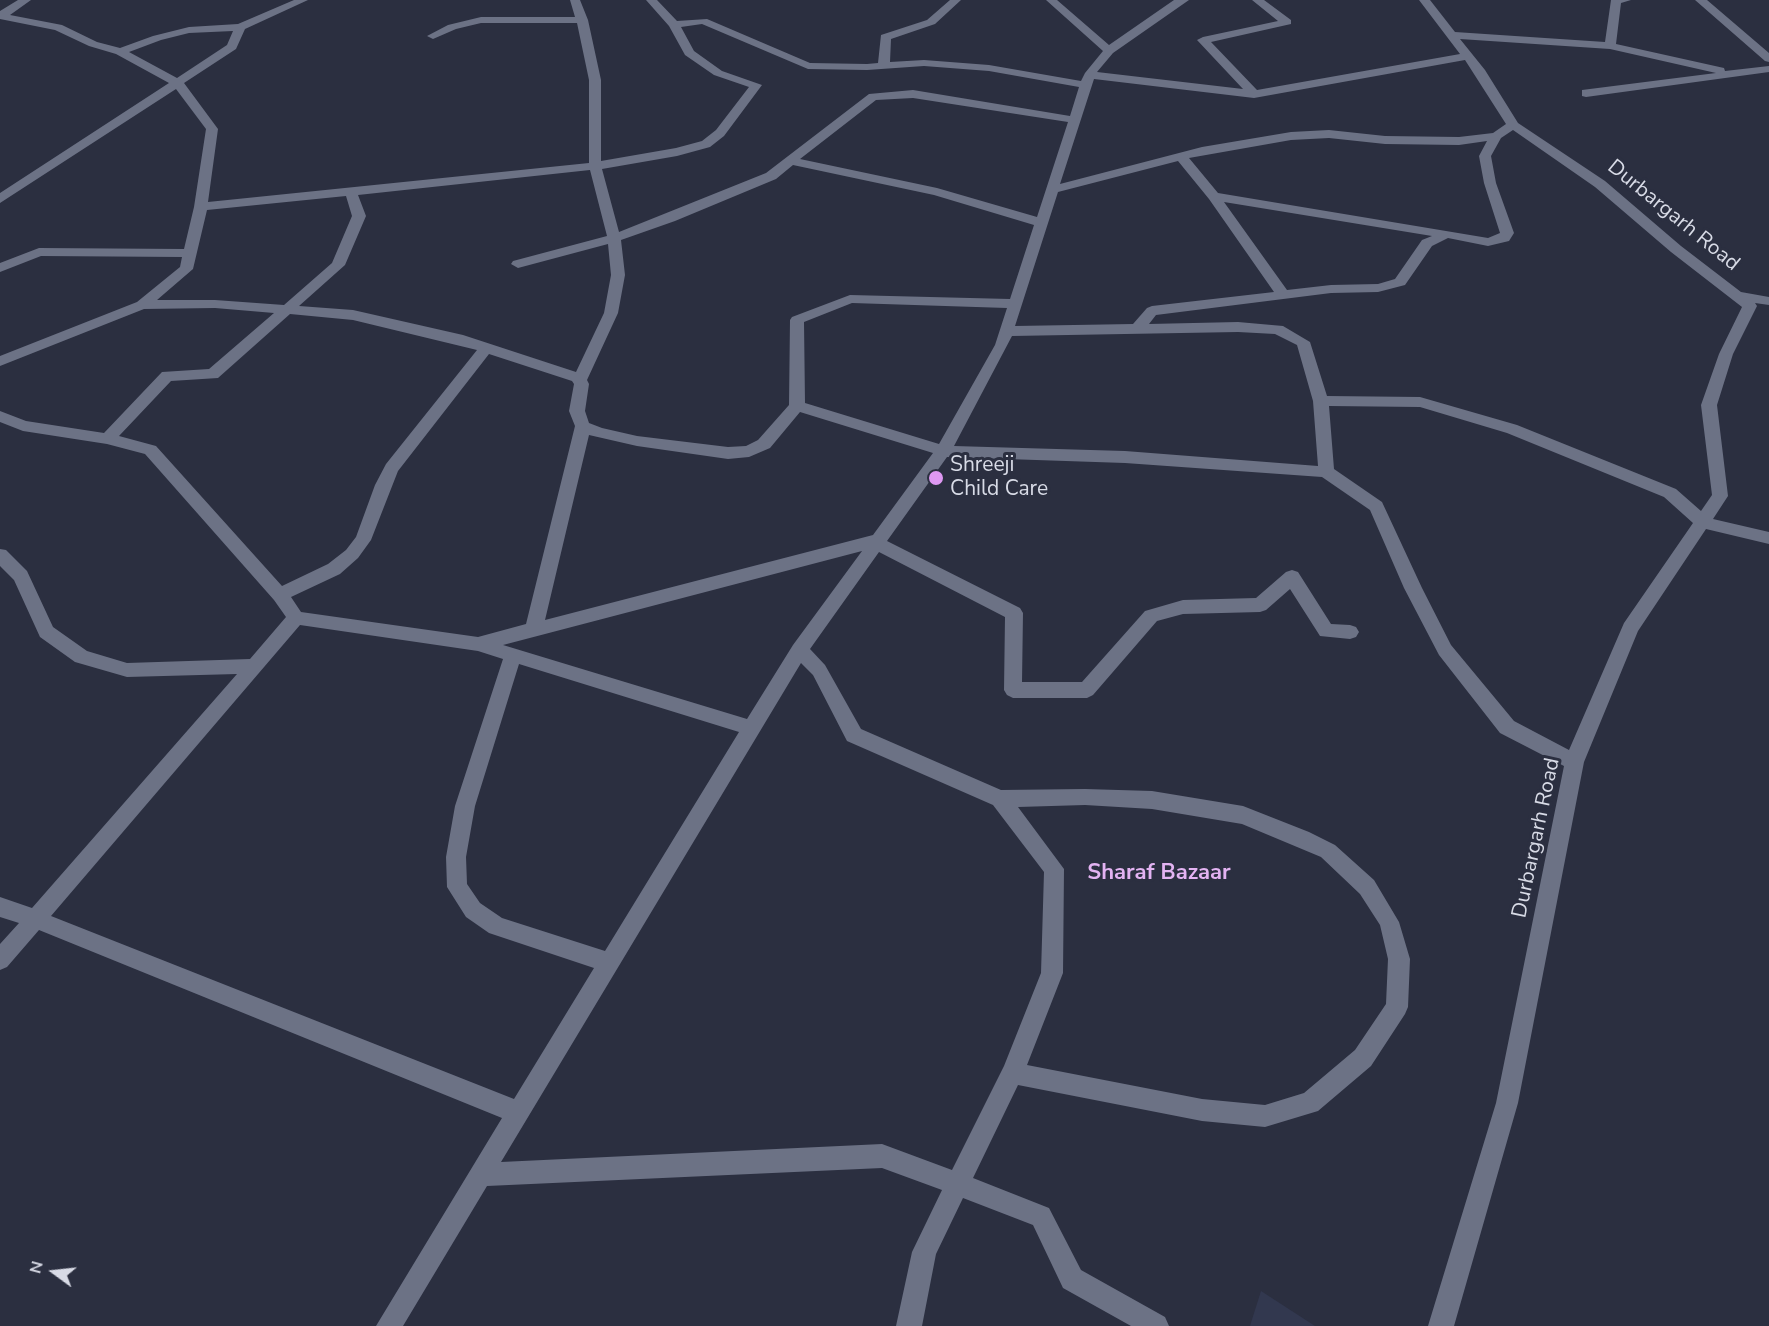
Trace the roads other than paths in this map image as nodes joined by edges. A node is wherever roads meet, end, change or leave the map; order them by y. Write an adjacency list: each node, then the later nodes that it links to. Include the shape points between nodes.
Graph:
1 (26, 0): 12 (street)
2 (303, 0): 15 (street)
3 (575, 0): 13 (street)
4 (651, 0): 14 (street)
5 (956, 0): 23 (street, via 931,22 885,37)
6 (1051, 0): 19 (street)
7 (1184, 0): 19 (street)
8 (1257, 0): 30 (street, via 1287,22 1203,40)
9 (1424, 0): 16 (street, Durbargarh Road)
10 (1626, 0): 18 (street, via 1616,0)
11 (1701, 0): 22 (street)
12 (0, 16): 20 (street, via 58,27)
13 (582, 20): 17 (street, via 482,20); 36 (street, via 595,80)
14 (674, 25): 23 (street, via 703,21 808,66); 36 (street, via 689,53 718,72 756,85 720,133 706,144)
15 (240, 27): 20 (street, via 189,30); 28 (street, via 232,48)
16 (1452, 35): 18 (street); 21 (street, Durbargarh Road)
17 (433, 36)
18 (1610, 46): 25 (street)
19 (1109, 51): 27 (street)
20 (120, 52): 28 (street)
21 (1468, 56): 30 (street); 32 (street, Durbargarh Road)
22 (1769, 59)
23 (884, 66): 26 (street)
24 (1769, 69): 25 (street)
25 (1733, 73): 29 (street)
26 (906, 79): 27 (street, via 924,63); 31 (street); 35 (street, via 873,97)
27 (1088, 80): 30 (street); 31 (street)
28 (178, 83): 40 (street); 41 (street, via 212,129)
29 (1586, 93)
30 (1254, 94)
31 (1075, 120): 38 (street)
32 (1513, 125): 33 (street); 49 (street, Durbargarh Road, via 1600,184)
33 (1496, 136): 34 (street, via 1459,141 1329,134 1291,136); 43 (street, via 1485,156 1507,233 1504,238 1488,242)
34 (1180, 156): 38 (street); 39 (street)
35 (790, 161): 42 (street, via 937,192); 44 (street, via 771,176)
36 (596, 166): 37 (street); 44 (street)
37 (350, 190): 41 (street); 53 (street, via 358,216 338,265)
38 (1052, 190): 42 (street)
39 (1214, 196): 43 (street); 48 (street)
40 (0, 199)
41 (201, 207): 45 (street)
42 (1042, 223): 51 (street)
43 (1446, 234): 48 (street, via 1427,243 1400,282 1378,288)
44 (614, 238): 46 (street); 58 (street, via 618,275 611,313)
45 (191, 253): 47 (street, via 39,252); 52 (street, via 186,269)
46 (518, 264)
47 (0, 268)
48 (1283, 295): 54 (street, via 1152,311)
49 (1736, 295): 50 (street); 66 (street, Durbargarh Road, via 1750,306 1726,354 1709,405 1720,496)
50 (1769, 301)
51 (1016, 304): 55 (street); 60 (street, via 850,299 797,320)
52 (142, 305): 53 (street, via 215,304); 57 (street)
53 (288, 310): 56 (street, via 353,315); 63 (street, via 213,374 167,376)
54 (1137, 329): 55 (street); 59 (street, via 1278,329 1303,342)
55 (1007, 331): 64 (street)
56 (486, 348): 58 (street); 70 (street, via 392,468 363,540 352,554 334,569)
57 (0, 361)
58 (580, 380): 62 (street, via 577,411)
59 (1321, 401): 65 (street); 66 (street, via 1420,402 1512,429 1670,494)
60 (797, 406): 62 (street, via 764,444 749,451 728,453 637,441); 64 (street)
61 (0, 416): 63 (street, via 23,426)
62 (583, 426): 72 (street)
63 (107, 440): 70 (street, via 150,450)
64 (943, 451): 65 (street, via 1125,457); 68 (street)
65 (1326, 472): 79 (street, via 1376,506 1445,650 1507,727)
66 (1702, 522): 67 (street); 79 (street, Durbargarh Road, via 1630,628)
67 (1769, 538)
68 (878, 541): 72 (street); 73 (street, via 1014,613 1013,690 1087,690 1152,616 1183,607 1260,605 1292,577 1326,632); 75 (street)
69 (0, 555): 77 (street, via 21,576 46,632 81,657 127,670)
70 (280, 595): 71 (street)
71 (296, 618): 74 (street); 77 (street)
72 (534, 629): 74 (street)
73 (1350, 632)
74 (478, 644): 76 (street)
75 (800, 650): 78 (street); 80 (street, via 819,670 854,735)
76 (513, 654): 78 (street); 84 (street, via 465,806 456,857 457,887 473,910 496,926)
77 (255, 666): 82 (street)
78 (752, 728): 84 (street)
79 (1574, 762): 92 (street, Durbargarh Road, via 1507,1103)
80 (1000, 799): 85 (street, via 1054,869 1052,973); 85 (street, via 1152,800 1243,815 1302,838 1328,851 1367,887 1389,922 1399,959 1398,1007 1363,1058 1310,1103 1265,1116 1202,1110)
81 (0, 907): 82 (street)
82 (35, 919): 83 (street); 86 (street)
83 (0, 960)
84 (609, 963): 86 (street)
85 (1012, 1073): 88 (street)
86 (519, 1113): 87 (street)
87 (480, 1175): 88 (street, via 882,1156); 89 (street)
88 (957, 1184): 90 (street, via 924,1252); 91 (street, via 1041,1216 1072,1279)
89 (389, 1326)
90 (909, 1326)
91 (1156, 1326)
92 (1441, 1326)

